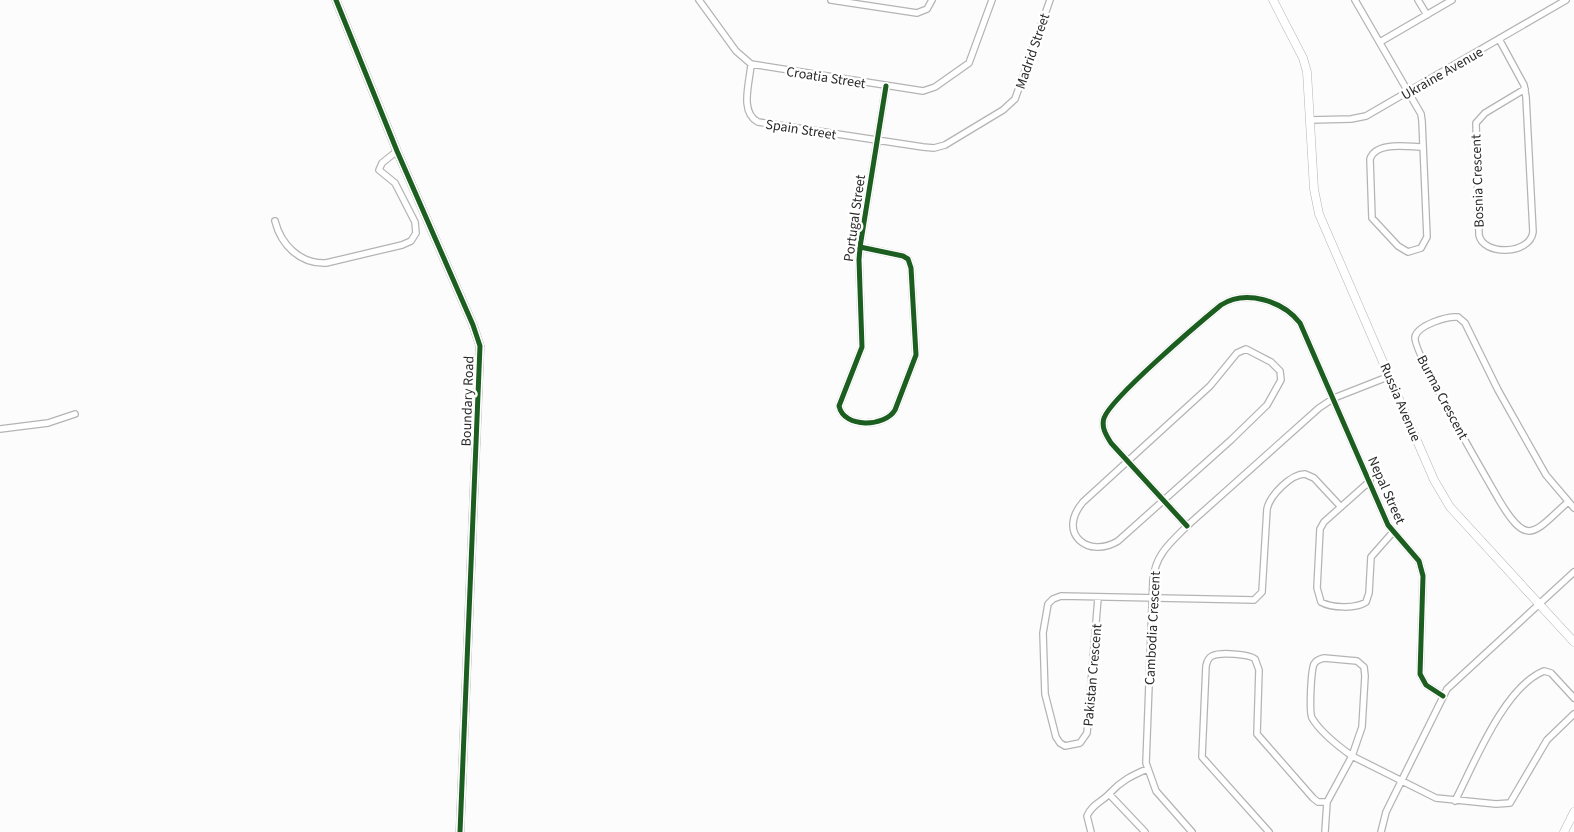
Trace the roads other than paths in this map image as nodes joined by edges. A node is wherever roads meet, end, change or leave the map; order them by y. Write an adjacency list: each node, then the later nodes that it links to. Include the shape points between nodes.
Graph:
1 (336, 0): 22 (street, Boundary Road)
2 (699, 0): 15 (street, via 736,51)
3 (831, 0): 4 (street, via 914,13 924,12)
4 (932, 0)
5 (992, 0): 16 (street, Croatia Street, via 974,53 964,69 924,91)
6 (1050, 0): 20 (street, Madrid Street, via 1019,91 1010,105 938,147)
7 (1273, 0): 19 (street, Russia Avenue, via 1303,58 1309,88)
8 (1355, 0): 14 (street)
9 (1418, 0): 12 (street)
10 (1452, 0): 12 (street)
11 (1566, 0): 13 (street, Ukraine Avenue)
12 (1427, 15): 14 (street)
13 (1499, 39): 17 (street, Bosnia Crescent); 18 (street, Ukraine Avenue)
14 (1380, 42): 18 (street)
15 (752, 64): 16 (street, Croatia Street); 20 (street, Spain Street, via 747,109 754,120)
16 (886, 86): 20 (street, Portugal Street)
17 (1525, 89): 17 (street, Bosnia Crescent, via 1532,236 1522,248 1488,248 1479,235 1476,123 1485,113)
18 (1410, 92): 19 (street, Ukraine Avenue, via 1363,117); 21 (street, via 1420,114)
19 (1310, 120): 25 (street, Russia Avenue, via 1318,209)
20 (877, 140): 24 (street, Portugal Street)
21 (1423, 147): 21 (street, via 1427,236 1421,248 1408,252 1398,246 1372,218 1370,159 1380,148)
22 (397, 151): 23 (street, via 379,170 395,182 415,222 416,233 411,241 317,262 287,248); 52 (street, Boundary Road, via 474,325 480,346)
23 (275, 221)
24 (860, 247): 24 (street, Portugal Street, via 899,255 909,261 916,355 895,410 886,419 852,421 846,419 840,409 840,401 862,344 858,287)
25 (1390, 376): 26 (street, Cambodia Crescent); 40 (street, Russia Avenue, via 1440,493)
26 (1334, 398): 29 (street, Nepal Street, via 1306,332 1294,315 1270,301 1233,299 1216,310 1112,404 1104,418 1104,430); 30 (street, Nepal Street); 35 (street, Cambodia Crescent, via 1313,412)
27 (75, 414): 28 (street, via 48,423)
28 (0, 429)
29 (1128, 461): 31 (street); 31 (street, via 1077,509 1072,522 1076,537 1092,545 1115,543); 31 (street, via 1210,386 1240,351 1250,351 1278,367 1281,380 1267,405)
30 (1370, 481): 33 (street); 36 (street, Nepal Street)
31 (1163, 501): 35 (street)
32 (1568, 502): 32 (street, Burma Crescent, via 1541,466 1494,383 1465,323 1458,317 1448,317 1418,331 1415,344 1435,386 1510,516 1530,532 1537,530); 34 (street, Burma Crescent)
33 (1341, 507): 36 (street, via 1324,522 1319,534 1317,594 1324,604 1354,606 1366,602 1371,557); 39 (street, Pakistan Crescent, via 1314,478 1306,474 1296,476 1272,497 1268,506 1263,586 1259,597 1250,601)
34 (1574, 508)
35 (1187, 526): 39 (street, Cambodia Crescent, via 1157,559)
36 (1392, 532): 42 (street, Nepal Street, via 1417,558 1422,570 1420,674 1426,685)
37 (1574, 572): 40 (street)
38 (1098, 598): 38 (street, Pakistan Crescent, via 1057,597 1049,602 1045,613 1045,698 1057,740 1065,746 1080,743 1087,733); 39 (street, Pakistan Crescent)
39 (1152, 599): 46 (street, Cambodia Crescent)
40 (1539, 604): 41 (street, Russia Avenue); 42 (street)
41 (1574, 642)
42 (1442, 696): 47 (street)
43 (1574, 698): 49 (street, via 1551,673 1544,671 1537,675 1504,706)
44 (1574, 714): 49 (street, via 1547,740 1510,803)
45 (1352, 756): 45 (street, via 1334,742 1310,714 1314,667 1321,659 1357,661 1365,670 1363,720); 47 (street); 50 (street)
46 (1147, 769): 48 (street, via 1126,778); 55 (street, Cambodia Crescent, via 1160,796)
47 (1401, 780): 49 (street, via 1436,798); 58 (street, via 1386,812)
48 (1109, 794): 53 (street, via 1089,811 1087,820); 54 (street)
49 (1455, 801)
50 (1327, 802): 56 (street, via 1313,798 1257,734 1259,670 1255,659 1246,655 1213,655 1206,666 1202,757); 57 (street)
51 (1574, 812): 59 (street)
52 (460, 832)
53 (1091, 832)
54 (1145, 832)
55 (1192, 832)
56 (1269, 832)
57 (1326, 832)
58 (1381, 832)
59 (1564, 832)

